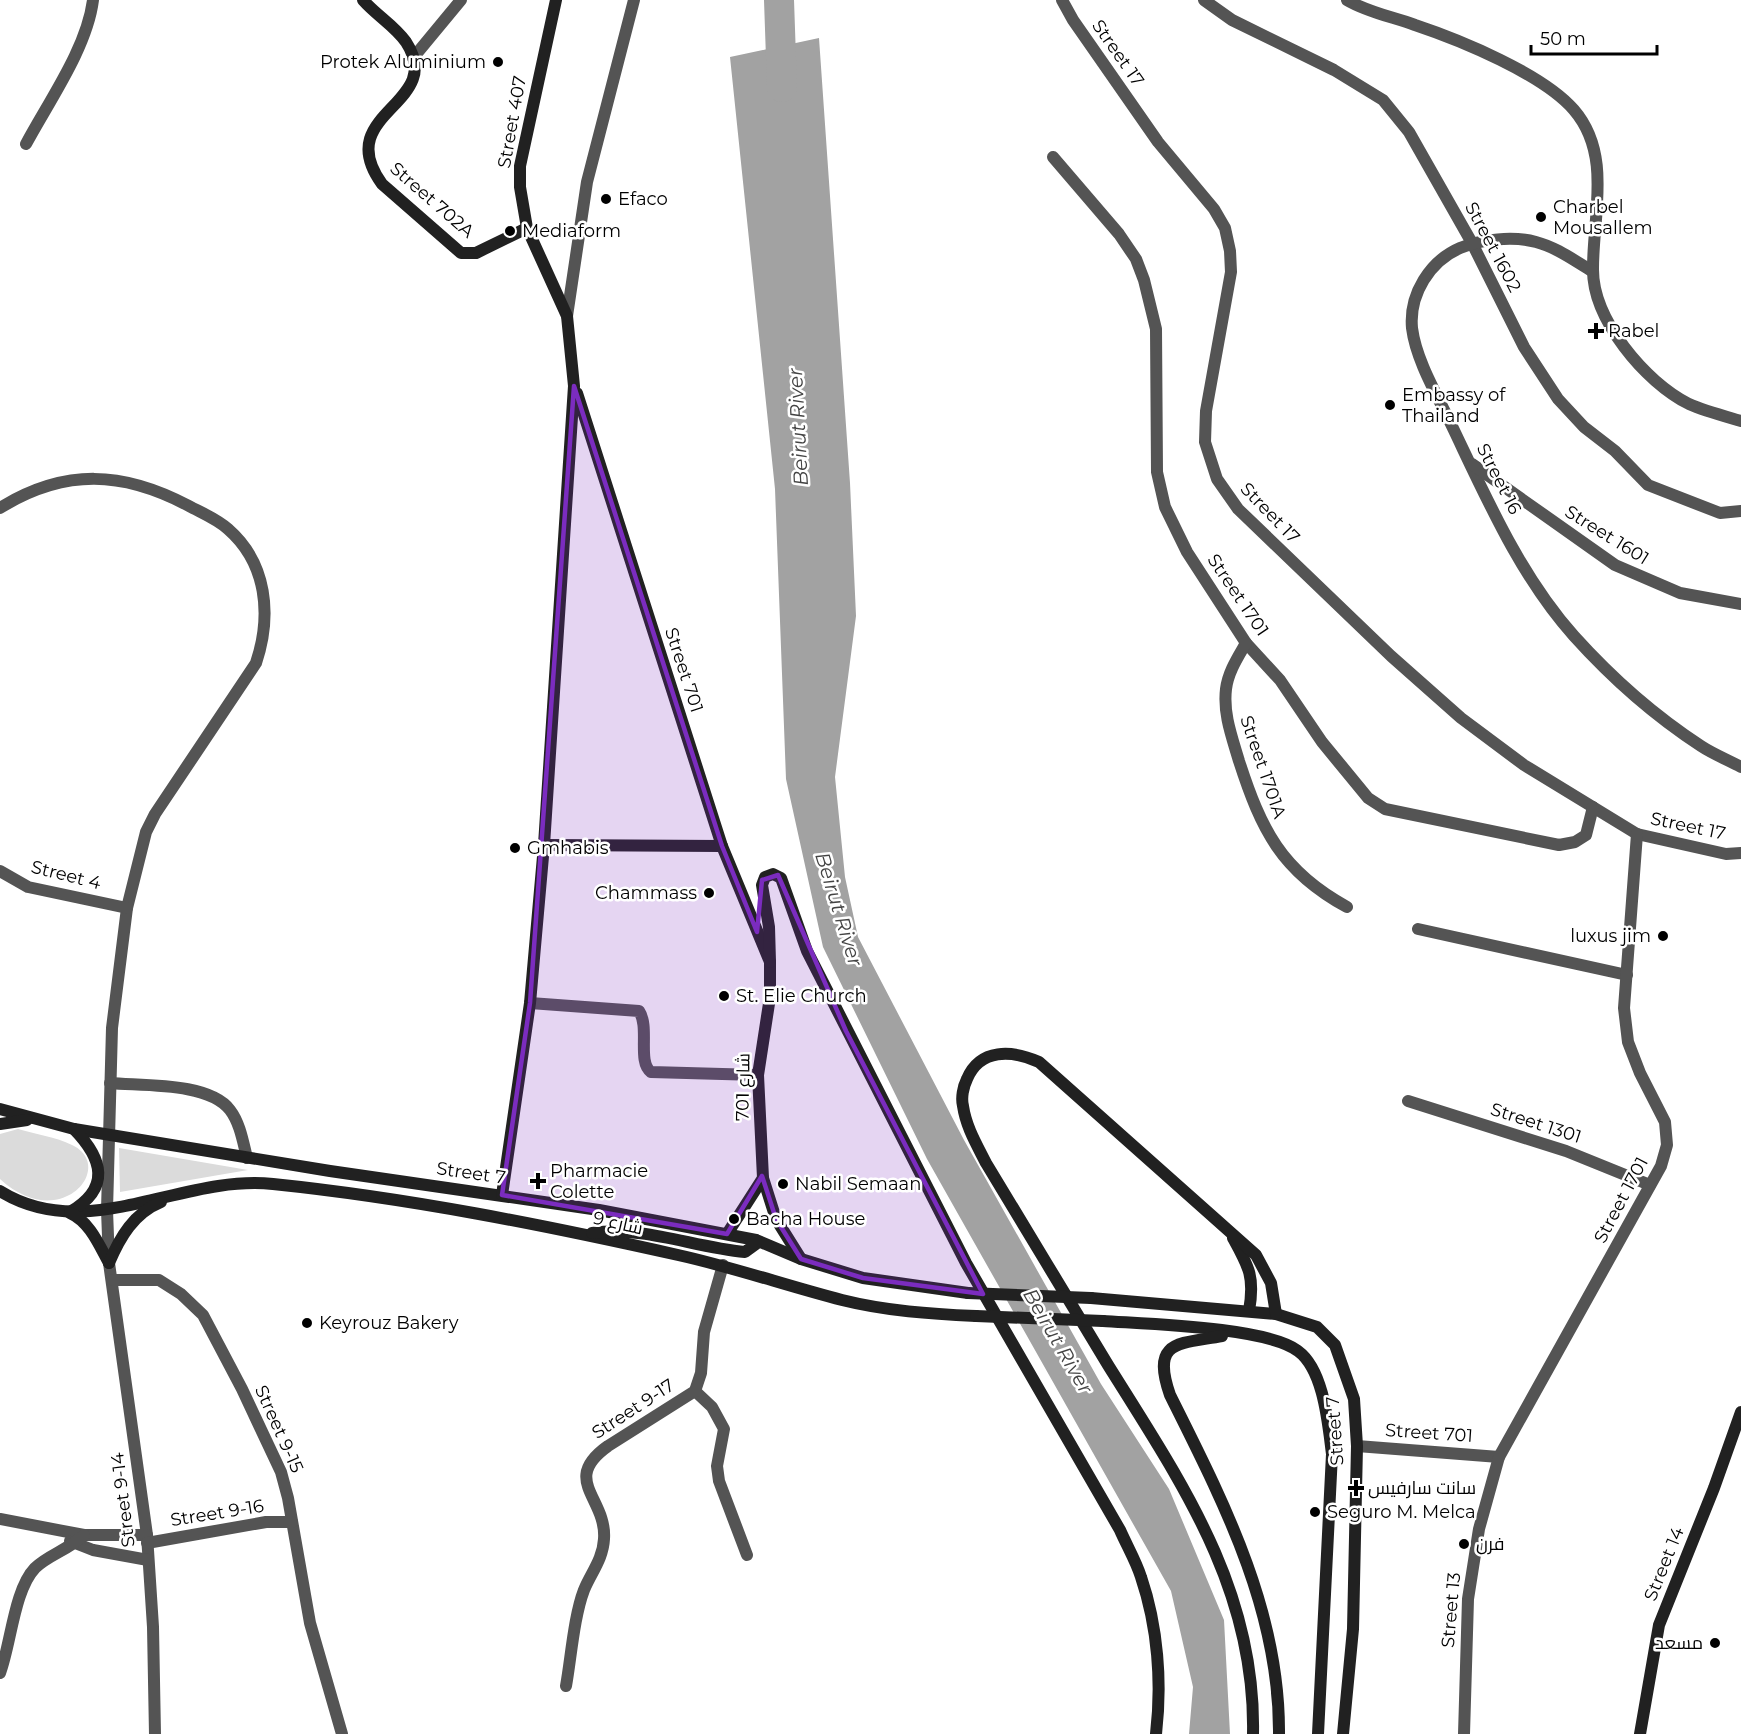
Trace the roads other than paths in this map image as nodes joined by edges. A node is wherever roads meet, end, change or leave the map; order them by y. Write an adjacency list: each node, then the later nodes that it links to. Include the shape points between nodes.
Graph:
1 (93, 0): 10 (street, via 80,44)
2 (363, 0): 9 (street, via 406,42)
3 (461, 0): 9 (street)
4 (556, 0): 12 (street, Street 407, via 520,165)
5 (634, 0): 15 (street, via 587,182)
6 (1062, 0): 24 (street, Street 17, via 1158,142 1225,228 1231,272 1206,411 1205,442 1210,463 1226,494 1390,657 1461,718 1524,765)
7 (1204, 0): 13 (street, Street 1602, via 1232,20 1334,70 1383,100 1409,132)
8 (1347, 0): 14 (street, via 1425,28 1516,68 1556,92 1573,109 1584,122 1596,155)
9 (412, 58): 12 (street, Street 702A, via 414,69 409,86 369,136 367,154 382,184 461,253 476,253)
10 (26, 144)
11 (1053, 157): 22 (street, Street 1701, via 1136,259 1156,329 1158,472 1165,507 1187,552)
12 (527, 228): 15 (street, Street 407)
13 (1472, 243): 14 (street, Street 16, via 1536,242); 18 (street, Street 16, via 1438,261 1412,308 1415,342); 20 (street, Street 1602, via 1524,347 1546,383 1584,427 1615,451 1648,485 1720,513)
14 (1592, 271): 17 (street, via 1613,333 1629,354 1689,404)
15 (567, 316): 16 (street, Street 407)
16 (574, 386): 26 (street); 27 (street, Street 701)
17 (1741, 421)
18 (1469, 462): 21 (street, Street 1601, via 1615,566 1680,593); 23 (street, Street 16, via 1537,586 1570,631 1680,731)
19 (0, 508): 31 (street, Street 9-14, via 17,498 76,479 96,477 134,482 164,492 227,527 260,571 264,609 261,650 256,663 155,814 146,832)
20 (1741, 511)
21 (1741, 604)
22 (1246, 643): 24 (street, Street 1701, via 1280,680 1322,742 1368,798 1384,809 1558,845 1586,835); 30 (street, Street 1701A, via 1228,679 1226,706 1228,726 1253,804 1283,858 1325,895)
23 (1741, 767)
24 (1593, 807): 25 (street, Street 17)
25 (1637, 834): 28 (street, Street 17, via 1726,854); 34 (street, Street 1701)
26 (544, 845): 27 (street); 35 (street)
27 (722, 846): 33 (street, Street 701)
28 (1741, 853)
29 (0, 871): 31 (street, Street 4, via 28,887)
30 (1347, 907)
31 (127, 908): 37 (street, Street 9-14, via 112,1028)
32 (1418, 928): 34 (street)
33 (770, 962): 36 (street, شارع 701, via 770,997); 80 (street, شارع 701, via 762,885 769,875 781,878 807,951 960,1252 1124,1540 1141,1577 1158,1667)
34 (1627, 975): 46 (street, Street 1701, via 1624,1008 1628,1042 1665,1122 1667,1145 1662,1167)
35 (530, 1003): 36 (street, via 639,1011 643,1019 645,1066 651,1072); 49 (street)
36 (758, 1075): 45 (street, شارع 701)
37 (110, 1083): 43 (street, Street 9-14); 44 (street, via 215,1096 234,1115)
38 (1408, 1101): 46 (street, Street 1301, via 1566,1150)
39 (0, 1109): 40 (street, Street 7)
40 (37, 1120): 41 (street); 42 (street, Street 7)
41 (0, 1124)
42 (74, 1129): 43 (street, Street 7); 51 (street, via 94,1152 99,1177 90,1196)
43 (109, 1134): 44 (street, Street 7); 50 (street, Street 9-14)
44 (247, 1158): 49 (street, Street 7)
45 (762, 1178): 54 (street); 56 (street, شارع 701, via 776,1219)
46 (1650, 1185): 67 (street, Street 1701)
47 (192, 1190): 50 (street); 53 (street, شارع 9, via 247,1181 341,1192); 57 (street, via 156,1204 135,1219)
48 (0, 1191): 51 (street, via 28,1205)
49 (502, 1195): 54 (street, Street 7)
50 (107, 1210): 51 (street); 57 (street, Street 9-14)
51 (69, 1213): 57 (street, via 93,1234)
52 (1230, 1232): 60 (street, via 1252,1276); 61 (street, via 1264,1267 1275,1296); 81 (street, via 1039,1062 1021,1054 997,1053 981,1059 971,1070 962,1104 986,1163 1170,1465 1219,1557 1246,1652)
53 (587, 1234): 55 (street, via 627,1230 745,1252); 58 (street, شارع 9)
54 (727, 1234): 55 (street, Street 7)
55 (756, 1240): 56 (street, Street 7)
56 (801, 1259): 60 (street, Street 7, bridge, via 863,1278 968,1293)
57 (109, 1263): 59 (street, Street 9-14)
58 (723, 1265): 62 (street, شارع 9, bridge, via 843,1301 914,1312); 64 (street, Street 9-17, via 704,1332 701,1373)
59 (113, 1280): 69 (street, Street 9-15, via 159,1280 203,1315 271,1446); 72 (street, Street 9-14)
60 (1249, 1311): 61 (street, Street 7)
61 (1276, 1314): 66 (street, Street 7, via 1317,1327 1335,1345 1354,1399)
62 (1103, 1320): 63 (street, Street 7)
63 (1239, 1332): 82 (street, via 1181,1343 1167,1351 1163,1370 1170,1395 1250,1567 1274,1662); 83 (street, Street 7, via 1299,1351 1310,1364 1326,1407 1332,1454)
64 (695, 1391): 74 (street, via 712,1407 724,1429 717,1466 719,1481); 77 (street, Street 9-17, via 602,1450 588,1464 586,1485 603,1521 604,1538 602,1552 583,1592)
65 (1741, 1412): 86 (street, Street 14, via 1659,1625)
66 (1357, 1446): 67 (street, Street 701); 84 (street, Street 7, via 1353,1629)
67 (1499, 1456): 85 (street, Street 13, via 1479,1528 1468,1599)
68 (0, 1519): 70 (street)
69 (292, 1522): 72 (street, Street 9-16); 79 (street, Street 9-15, via 310,1623)
70 (54, 1530): 71 (street, Street 9-16); 73 (street)
71 (84, 1535): 72 (street, Street 9-16); 73 (street)
72 (147, 1539): 75 (street, Street 9-14)
73 (75, 1544): 75 (street); 76 (street, via 44,1561 29,1576)
74 (747, 1555)
75 (148, 1560): 78 (street, Street 9-14)
76 (0, 1673)
77 (566, 1686)
78 (155, 1734)
79 (342, 1734)
80 (1156, 1734)
81 (1253, 1734)
82 (1279, 1734)
83 (1318, 1734)
84 (1343, 1734)
85 (1464, 1734)
86 (1640, 1734)

